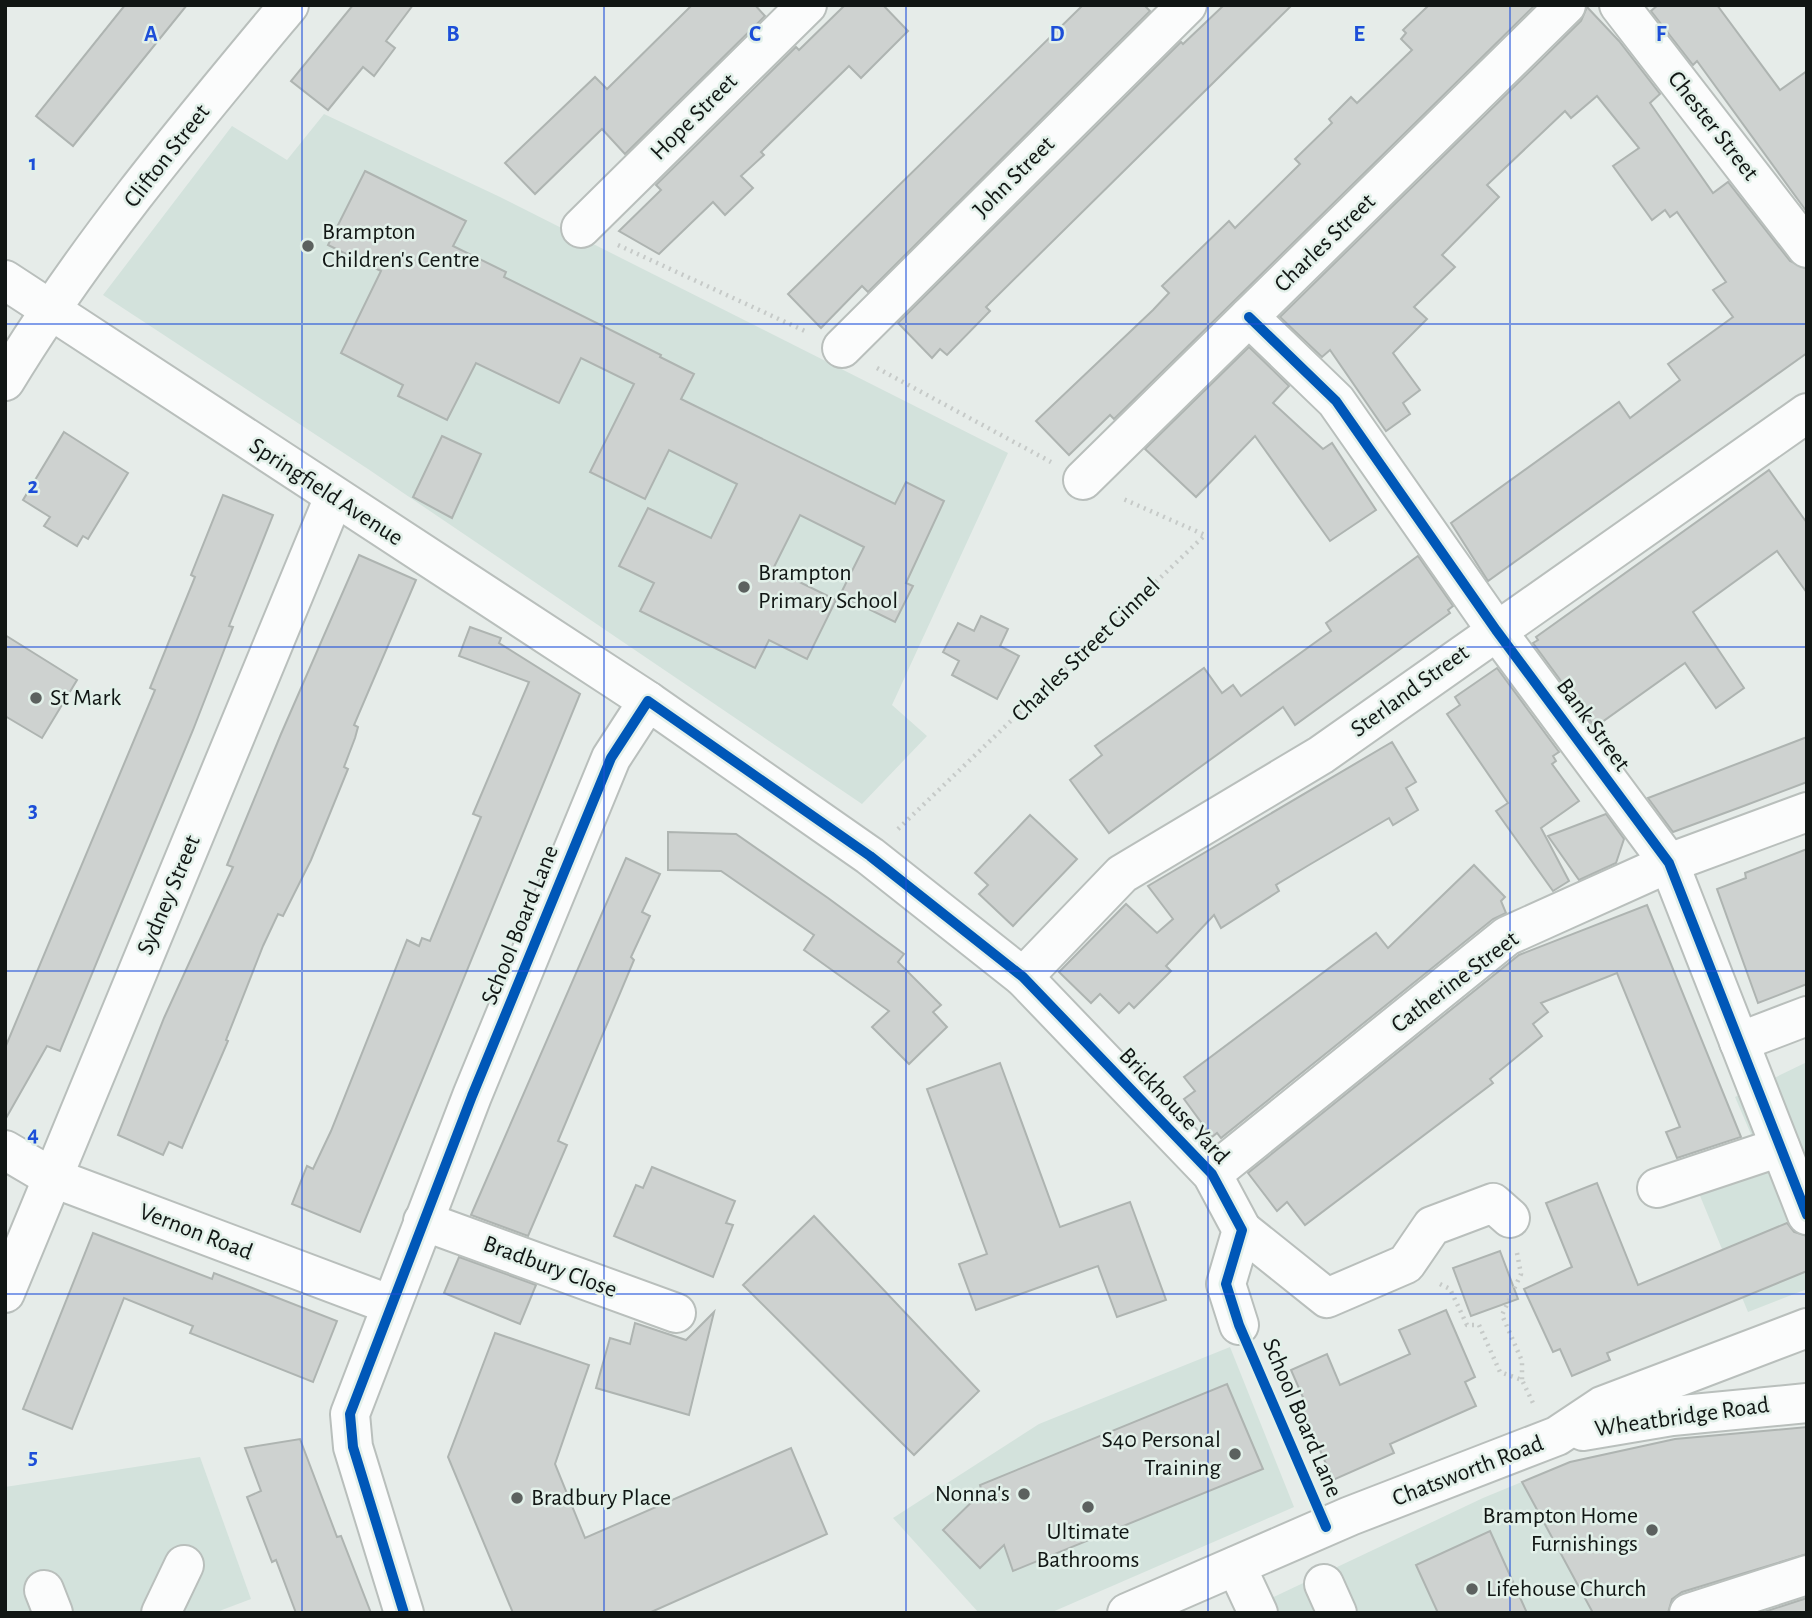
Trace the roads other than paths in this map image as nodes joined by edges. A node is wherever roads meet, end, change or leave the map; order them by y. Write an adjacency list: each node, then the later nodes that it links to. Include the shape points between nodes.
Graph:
1 (289, 5): 9 (main road, Clifton Street)
2 (807, 5): 6 (main road, Hope Street)
3 (1187, 5): 11 (main road, John Street)
4 (1566, 5): 10 (main road, Charles Street)
5 (1619, 5): 7 (main road, Chester Street)
6 (581, 228)
7 (1807, 248)
8 (5, 280): 9 (main road, Springfield Avenue)
9 (48, 309): 12 (main road, Clifton Street); 15 (main road, Springfield Avenue)
10 (1249, 317): 14 (main road, Charles Street); 16 (main road, Bank Street, via 1336,401)
11 (842, 348)
12 (5, 381)
13 (1807, 413): 16 (main road, Sterland Street)
14 (1083, 480)
15 (334, 497): 17 (main road, Springfield Avenue); 26 (main road, Sydney Street)
16 (1496, 630): 19 (main road, Bank Street); 20 (main road, Sterland Street, via 1321,755 1122,874)
17 (648, 701): 20 (main road, via 870,856); 30 (main road, School Board Lane, via 611,758)
18 (1807, 812): 19 (main road, Catherine Street)
19 (1669, 863): 22 (main road, Bank Street); 25 (main road, Catherine Street, via 1507,936)
20 (1023, 977): 25 (main road, Brickhouse Yard)
21 (1807, 1016): 22 (main road)
22 (1739, 1042): 23 (main road, Bank Street)
23 (1780, 1147): 27 (main road); 28 (main road, Bank Street)
24 (5, 1150): 26 (main road, Vernon Road)
25 (1212, 1174): 31 (main road, Brickhouse Yard)
26 (51, 1177): 32 (main road, Sydney Street); 33 (main road, Vernon Road)
27 (1657, 1188)
28 (1807, 1215)
29 (1510, 1218): 31 (main road, via 1493,1203 1432,1226 1406,1264 1327,1298)
30 (423, 1221): 33 (main road, School Board Lane); 34 (main road, Bradbury Close)
31 (1242, 1230): 35 (main road, via 1226,1284)
32 (5, 1293)
33 (391, 1305): 43 (main road, School Board Lane, via 349,1414 353,1447)
34 (676, 1313)
35 (1239, 1325)
36 (1807, 1328): 38 (main road, Chatsworth Road, via 1602,1406)
37 (1807, 1402): 38 (main road, Wheatbridge Road, via 1672,1416)
38 (1553, 1438): 40 (main road, Chatsworth Road, via 1350,1516)
39 (184, 1565): 42 (main road)
40 (1236, 1566): 44 (main road, Chatsworth Road); 45 (main road)
41 (1807, 1575): 46 (main road)
42 (161, 1613)
43 (404, 1613)
44 (1127, 1613)
45 (1258, 1613)
46 (1689, 1613)

